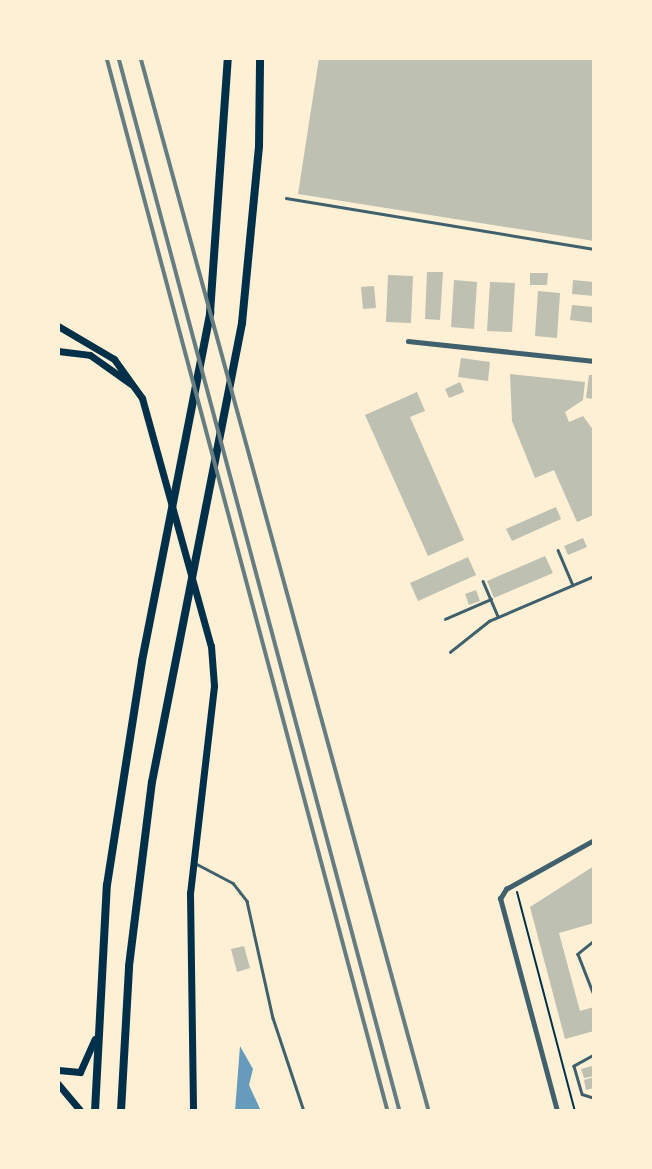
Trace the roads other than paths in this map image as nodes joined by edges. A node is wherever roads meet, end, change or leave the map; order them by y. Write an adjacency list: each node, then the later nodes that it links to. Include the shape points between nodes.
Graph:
1 (228, 58): 22 (highway, via 210,313 142,661 107,885)
2 (260, 58): 29 (highway, via 259,146 242,323 174,668 137,891)
3 (286, 198): 4 (lane)
4 (594, 249)
5 (58, 326): 9 (main road, via 114,359)
6 (408, 341): 8 (street)
7 (58, 351): 9 (main road, via 99,360)
8 (594, 362)
9 (142, 398): 19 (main road, via 211,646 213,699)
10 (558, 550): 13 (lane)
11 (594, 576): 13 (lane)
12 (483, 581): 14 (lane)
13 (573, 585): 15 (lane)
14 (491, 599): 15 (lane); 16 (lane)
15 (498, 617): 17 (lane)
16 (444, 619)
17 (450, 652)
18 (594, 840): 32 (street, via 515,884 500,899)
19 (192, 861): 30 (main road); 31 (lane, via 233,883 247,901 273,1018)
20 (594, 940): 21 (lane, via 578,954)
21 (594, 995)
22 (95, 1039): 24 (main road, via 80,1072); 28 (highway)
23 (594, 1055): 26 (lane, via 574,1066 582,1094)
24 (58, 1070)
25 (58, 1084): 27 (main road)
26 (594, 1098)
27 (81, 1111)
28 (95, 1111)
29 (121, 1111)
30 (193, 1111)
31 (304, 1111)
32 (557, 1111)

